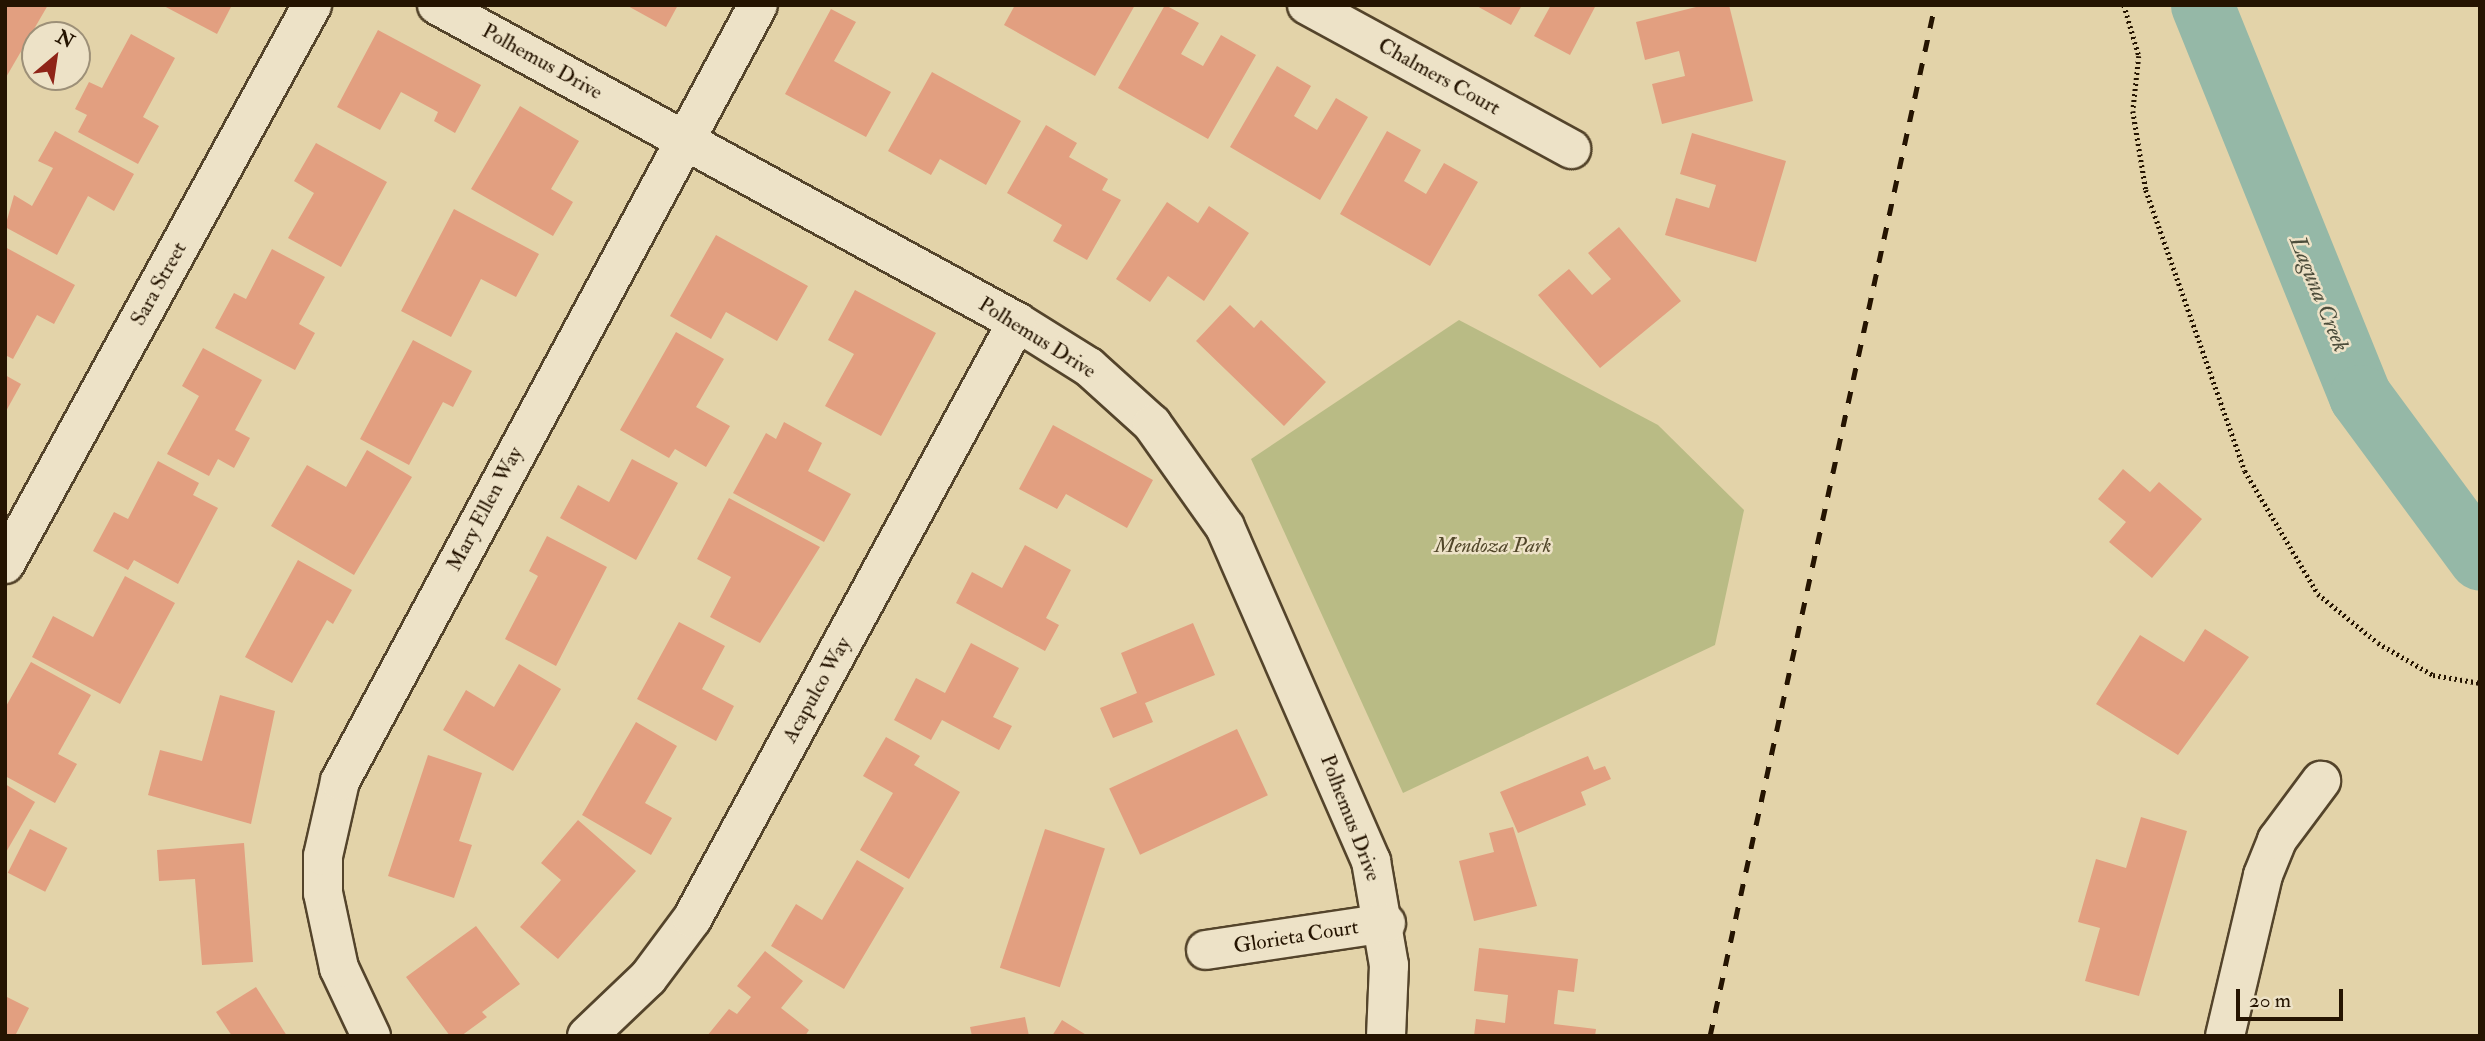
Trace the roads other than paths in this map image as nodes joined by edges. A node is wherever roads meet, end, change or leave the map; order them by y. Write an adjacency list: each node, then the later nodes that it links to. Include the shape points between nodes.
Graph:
1 (312, 5): 8 (street, Sara Street)
2 (437, 5): 5 (street, Polhemus Drive)
3 (758, 5): 5 (street, Mary Ellen Way)
4 (1307, 5): 6 (street, Chalmers Court)
5 (685, 141): 7 (street, Polhemus Drive); 12 (street, Mary Ellen Way, via 340,781 323,856 325,906 339,968)
6 (1571, 149)
7 (1017, 322): 10 (street, Polhemus Drive, via 1122,394 1204,490 1355,821); 13 (street, Acapulco Way, via 692,919 648,978)
8 (5, 564)
9 (2320, 781): 15 (street, via 2277,840 2263,874)
10 (1385, 923): 11 (street, Glorieta Court); 14 (street, Polhemus Drive)
11 (1206, 950)
12 (371, 1036)
13 (587, 1036)
14 (1386, 1036)
15 (2224, 1036)

